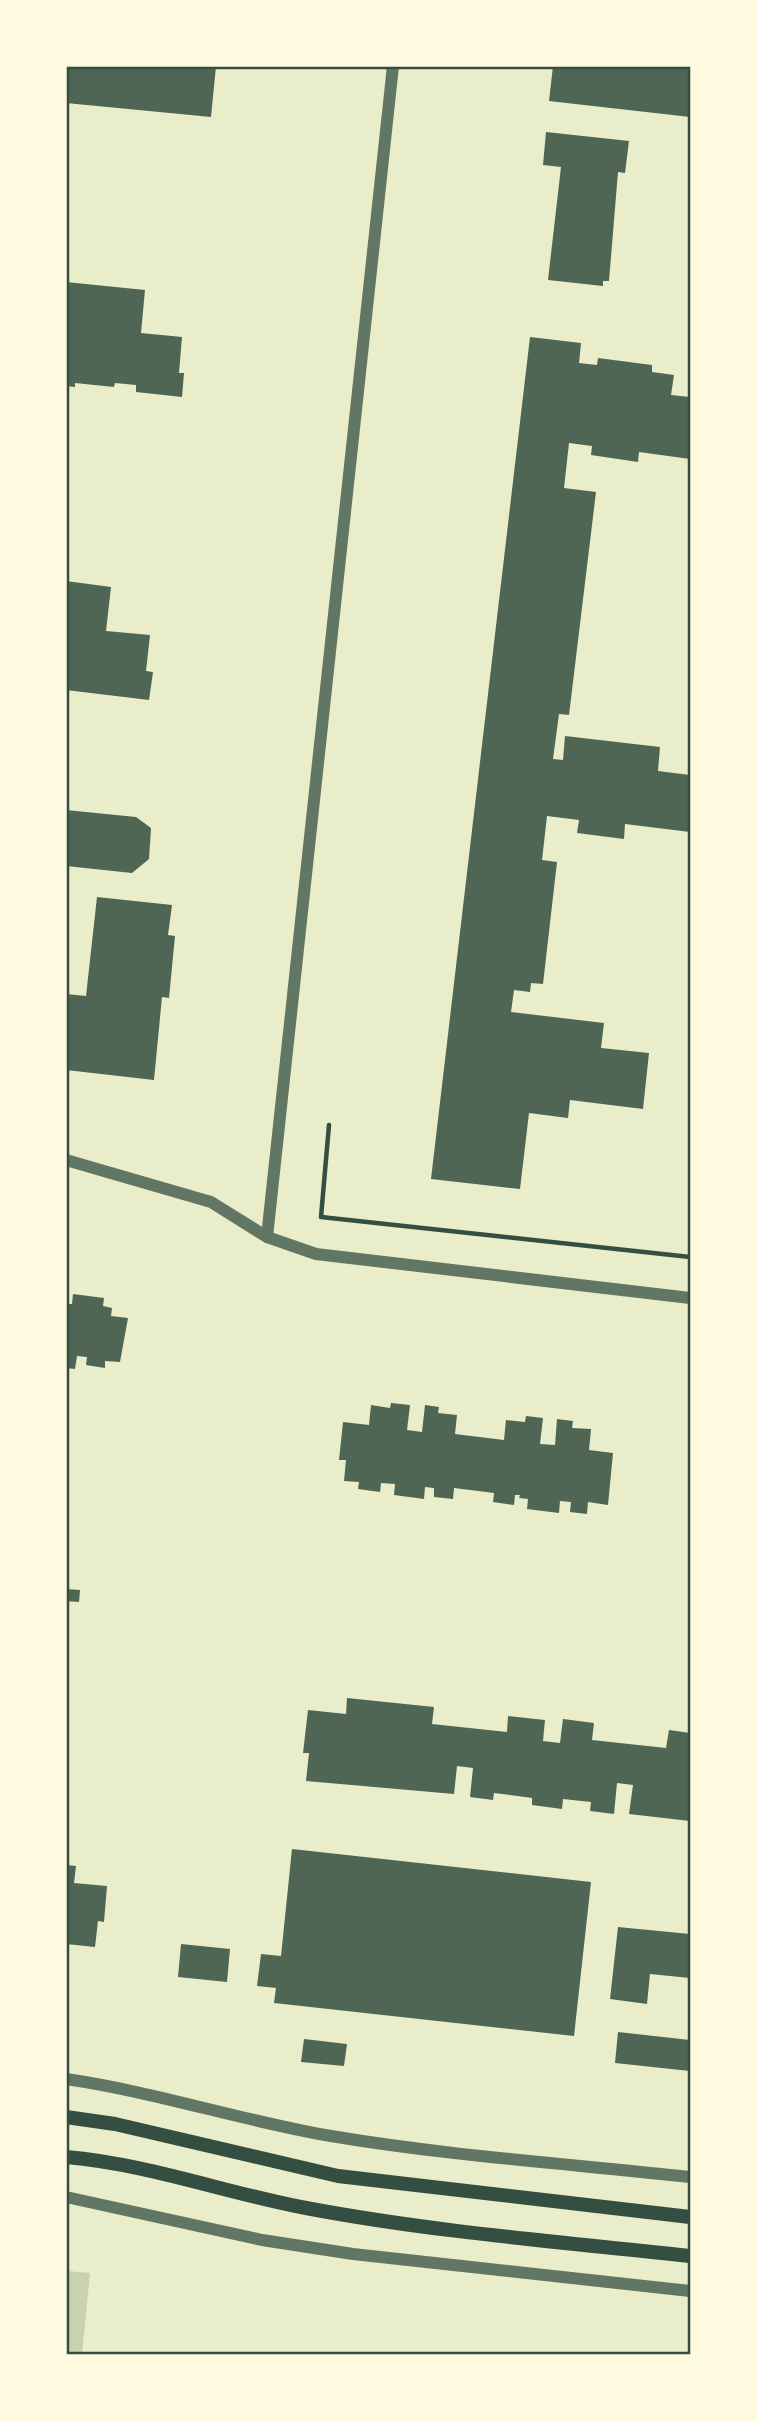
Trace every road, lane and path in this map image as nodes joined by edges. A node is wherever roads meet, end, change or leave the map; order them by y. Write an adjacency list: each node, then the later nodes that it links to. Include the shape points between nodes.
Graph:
1 (393, 66): 4 (street)
2 (329, 1125): 5 (path, via 321,1217)
3 (66, 1160): 4 (street, via 211,1202)
4 (267, 1237): 6 (street, via 316,1254)
5 (691, 1257)
6 (691, 1298)
7 (66, 2079): 10 (street, via 373,2143)
8 (66, 2117): 12 (main road, via 115,2124 338,2176)
9 (66, 2157): 13 (main road, via 390,2222)
10 (691, 2177)
11 (66, 2197): 14 (street, via 262,2240 352,2254)
12 (691, 2217)
13 (691, 2256)
14 (691, 2291)

